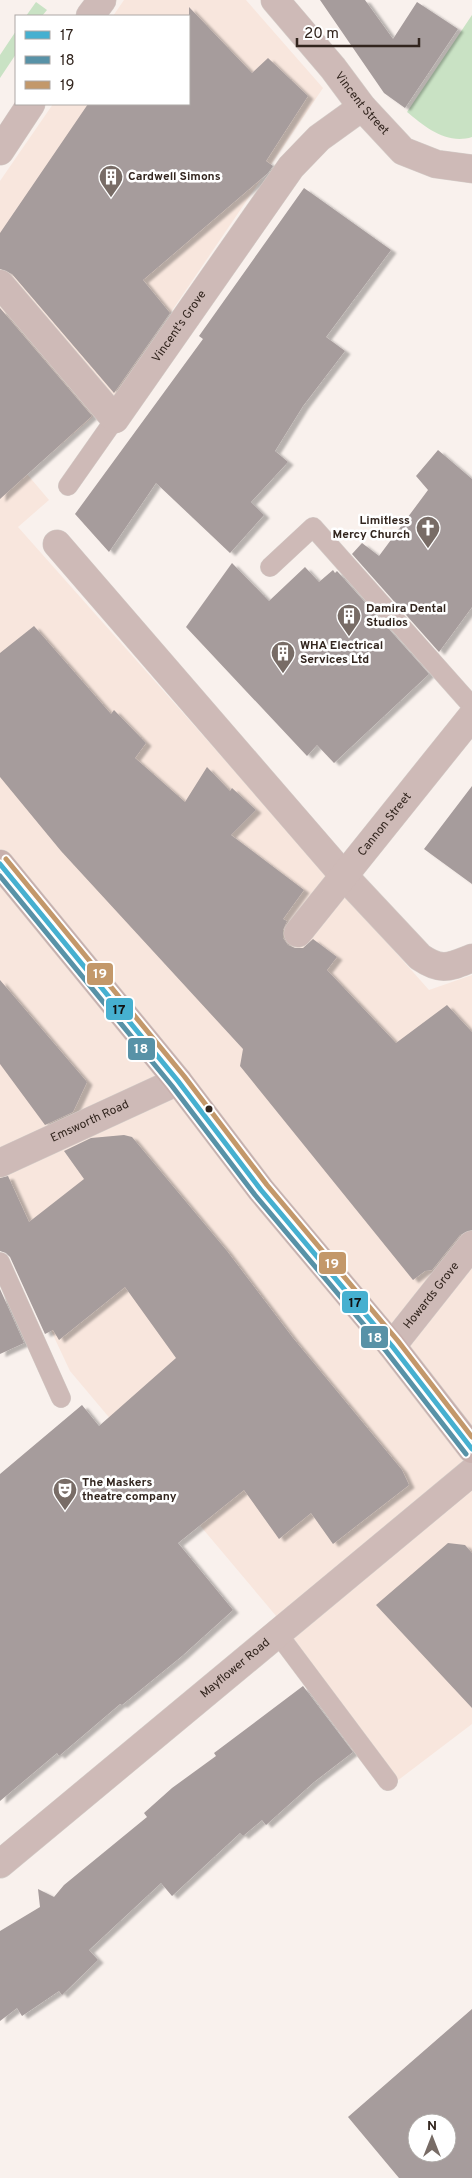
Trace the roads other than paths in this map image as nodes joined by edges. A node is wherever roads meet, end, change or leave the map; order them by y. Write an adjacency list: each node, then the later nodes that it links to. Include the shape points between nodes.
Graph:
1 (102, 0): 3 (street)
2 (275, 0): 5 (street, Vincent Street)
3 (91, 15)
4 (30, 105): 6 (street)
5 (362, 107): 7 (street, Vincent Street, via 402,151 436,164); 9 (street, Vincent's Grove, via 319,138 292,167)
6 (0, 151)
7 (472, 169)
8 (0, 284): 9 (street)
9 (115, 419): 10 (lane)
10 (68, 486)
11 (57, 544): 16 (street)
12 (270, 567): 13 (lane, via 313,527)
13 (472, 706)
14 (472, 716): 16 (street, Cannon Street)
15 (0, 864): 19 (main road)
16 (345, 877): 17 (street, Cannon Street); 18 (street, via 420,957 434,967 451,966)
17 (298, 934)
18 (472, 958)
19 (178, 1080): 20 (street, Emsworth Road); 23 (main road, via 261,1190)
20 (0, 1162)
21 (472, 1245): 23 (street, Howards Grove)
22 (0, 1262): 24 (lane)
23 (392, 1346): 25 (main road)
24 (61, 1398)
25 (472, 1449)
26 (472, 1472): 27 (street, Mayflower Road)
27 (278, 1634): 28 (lane); 29 (street, Mayflower Road)
28 (388, 1781)
29 (0, 1864)

